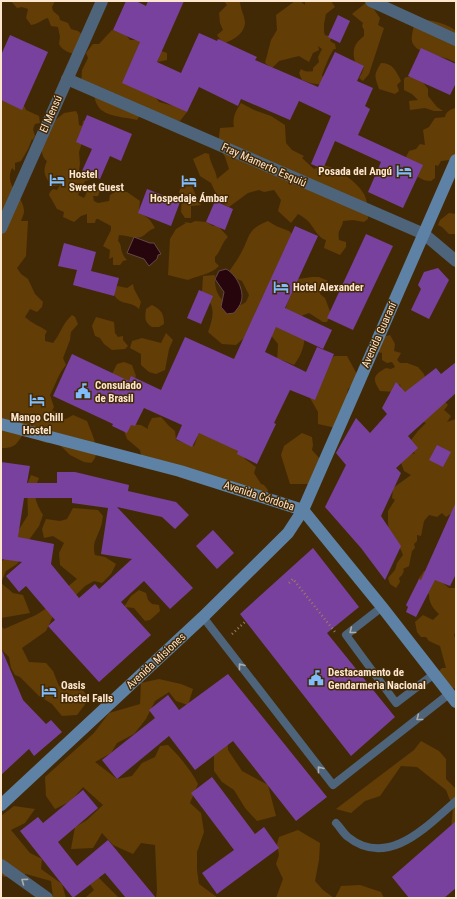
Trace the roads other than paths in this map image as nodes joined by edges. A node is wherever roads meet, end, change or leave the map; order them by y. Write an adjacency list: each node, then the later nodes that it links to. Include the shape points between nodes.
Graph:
1 (102, 1): 4 (street, El Mensú)
2 (371, 1): 3 (street)
3 (456, 40)
4 (67, 79): 6 (street, El Mensú); 7 (street, Fray Mamerto Esquiú)
5 (456, 160): 7 (main road, Avenida Guaraní)
6 (1, 228)
7 (424, 234): 8 (street, Fray Mamerto Esquiú); 10 (main road, Avenida Guaraní)
8 (456, 261)
9 (1, 424): 10 (main road, Avenida Córdoba, via 180,471)
10 (303, 510): 11 (main road, Avenida Córdoba); 12 (main road, Avenida Misiones, via 288,533)
11 (382, 606): 13 (main road, Avenida Córdoba); 13 (lane, one-way to 13, via 346,635 396,703)
12 (203, 617): 14 (lane, one-way to 12, via 333,786); 16 (main road, Avenida Misiones)
13 (434, 674): 14 (main road, Avenida Córdoba)
14 (453, 698)
15 (456, 801): 17 (lane, via 420,832 402,843 387,848 373,848 360,844 348,836)
16 (1, 805)
17 (336, 822)
18 (1, 865): 19 (street, one-way to 18)
19 (47, 898)

